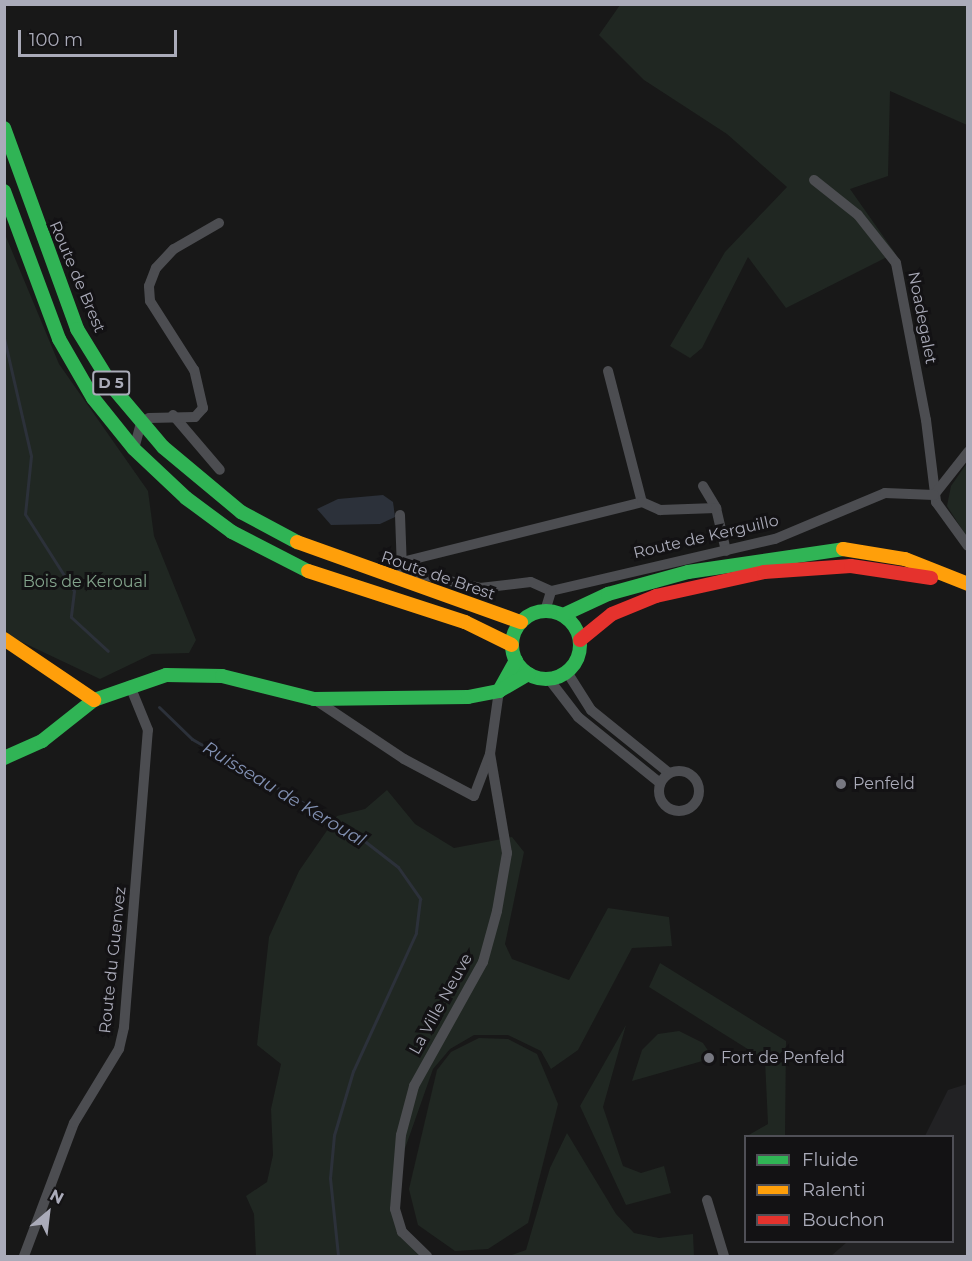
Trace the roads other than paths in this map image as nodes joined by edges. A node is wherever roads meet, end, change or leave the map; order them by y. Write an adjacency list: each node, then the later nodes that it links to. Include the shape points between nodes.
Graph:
1 (4, 128): 7 (main road, Route de Brest / D 5, via 77,328)
2 (814, 180): 12 (street, Noadegalet, via 858,215 896,262 927,420)
3 (4, 191): 8 (main road, Route de Brest / D 5, via 59,339 93,398)
4 (219, 224): 6 (street, via 174,249 156,268 149,286 150,301 194,370 202,397 195,417)
5 (608, 370): 13 (street)
6 (173, 415): 7 (street); 10 (street)
7 (141, 423): 8 (street); 23 (main road, Route de Brest / D 5, via 206,485 289,538)
8 (134, 449): 26 (main road, Route de Brest / D 5, via 195,505 282,560 321,578 465,622)
9 (968, 452): 12 (street)
10 (220, 470)
11 (703, 486): 14 (street)
12 (934, 495): 16 (street); 17 (street, Route de Kerguillo, via 885,493 789,534)
13 (642, 502): 14 (street, via 660,510); 18 (street)
14 (716, 508): 17 (street)
15 (400, 515): 18 (street)
16 (968, 546)
17 (726, 551): 20 (street, Route de Kerguillo, via 575,581)
18 (402, 562): 20 (street, via 402,570 443,582 509,588 531,582)
19 (968, 585): 22 (main road, via 905,559 835,548 688,572 608,594); 25 (main road, via 851,566 764,572 656,596 612,614)
20 (551, 591): 21 (street)
21 (545, 611): 22 (main road); 23 (main road)
22 (563, 615): 25 (main road)
23 (521, 622): 26 (main road)
24 (4, 639): 34 (main road)
25 (580, 640): 28 (main road)
26 (512, 645): 27 (main road)
27 (516, 660): 29 (main road); 32 (main road)
28 (567, 672): 30 (main road); 37 (street, via 591,710)
29 (528, 674): 30 (main road); 32 (main road)
30 (548, 678): 38 (street, via 578,717)
31 (130, 686): 33 (main road, via 166,675 200,673); 34 (main road); 40 (street, Route du Guenvez, via 148,730 124,1027 119,1049 74,1123)
32 (499, 691): 33 (main road, via 468,697); 35 (street)
33 (314, 699): 35 (street, via 404,759 474,796)
34 (94, 700): 36 (main road, via 42,741)
35 (489, 754): 41 (street, La Ville Neuve, via 507,853 497,911 483,962 414,1086 401,1135 395,1209 402,1233)
36 (4, 758)
37 (669, 773): 38 (street); 38 (street, via 693,776 700,789 696,804 684,811 669,809 660,799)
38 (660, 783)
39 (707, 1200): 42 (street)
40 (24, 1257)
41 (427, 1257)
42 (724, 1257)

